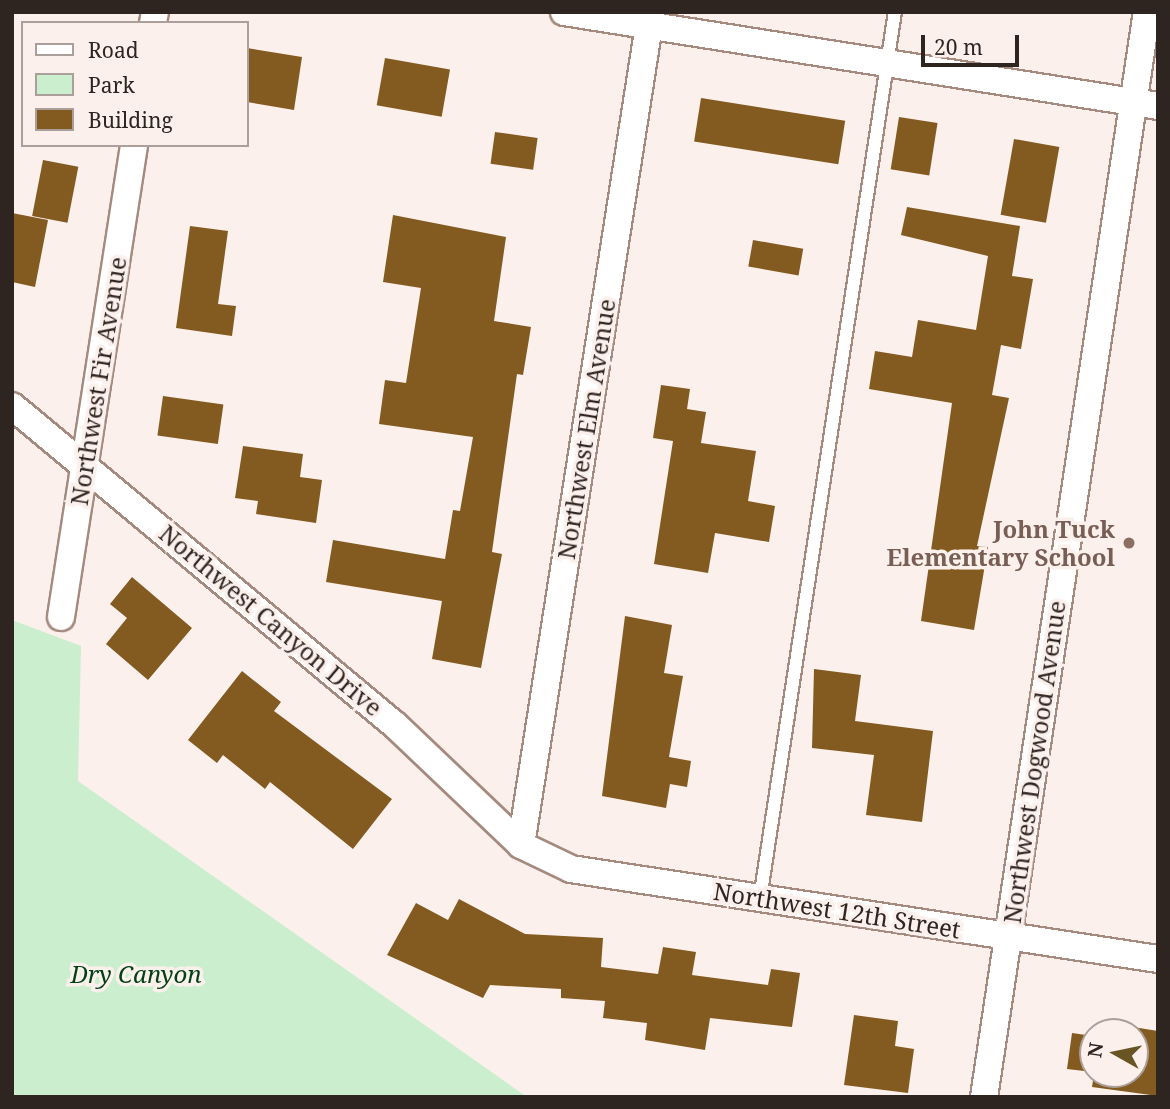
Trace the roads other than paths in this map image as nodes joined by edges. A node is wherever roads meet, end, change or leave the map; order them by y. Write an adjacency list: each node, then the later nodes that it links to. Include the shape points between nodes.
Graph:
1 (564, 12): 4 (street)
2 (895, 12): 5 (lane)
3 (1147, 12): 6 (street, Northwest Dogwood Avenue)
4 (650, 19): 5 (street); 11 (street, Northwest Elm Avenue)
5 (887, 65): 6 (street); 12 (lane)
6 (1145, 104): 13 (street, Northwest Dogwood Avenue)
7 (134, 147): 9 (street, Northwest Fir Avenue)
8 (12, 406): 9 (street, Northwest Canyon Drive)
9 (85, 466): 10 (street, Northwest Fir Avenue); 11 (street, Northwest Canyon Drive, via 394,724)
10 (61, 617)
11 (521, 845): 12 (street, Northwest 12th Street, via 571,869)
12 (760, 899): 13 (street, Northwest 12th Street)
13 (1009, 937): 14 (street, Northwest 12th Street); 15 (street, Northwest Dogwood Avenue)
14 (1158, 959)
15 (984, 1097)

